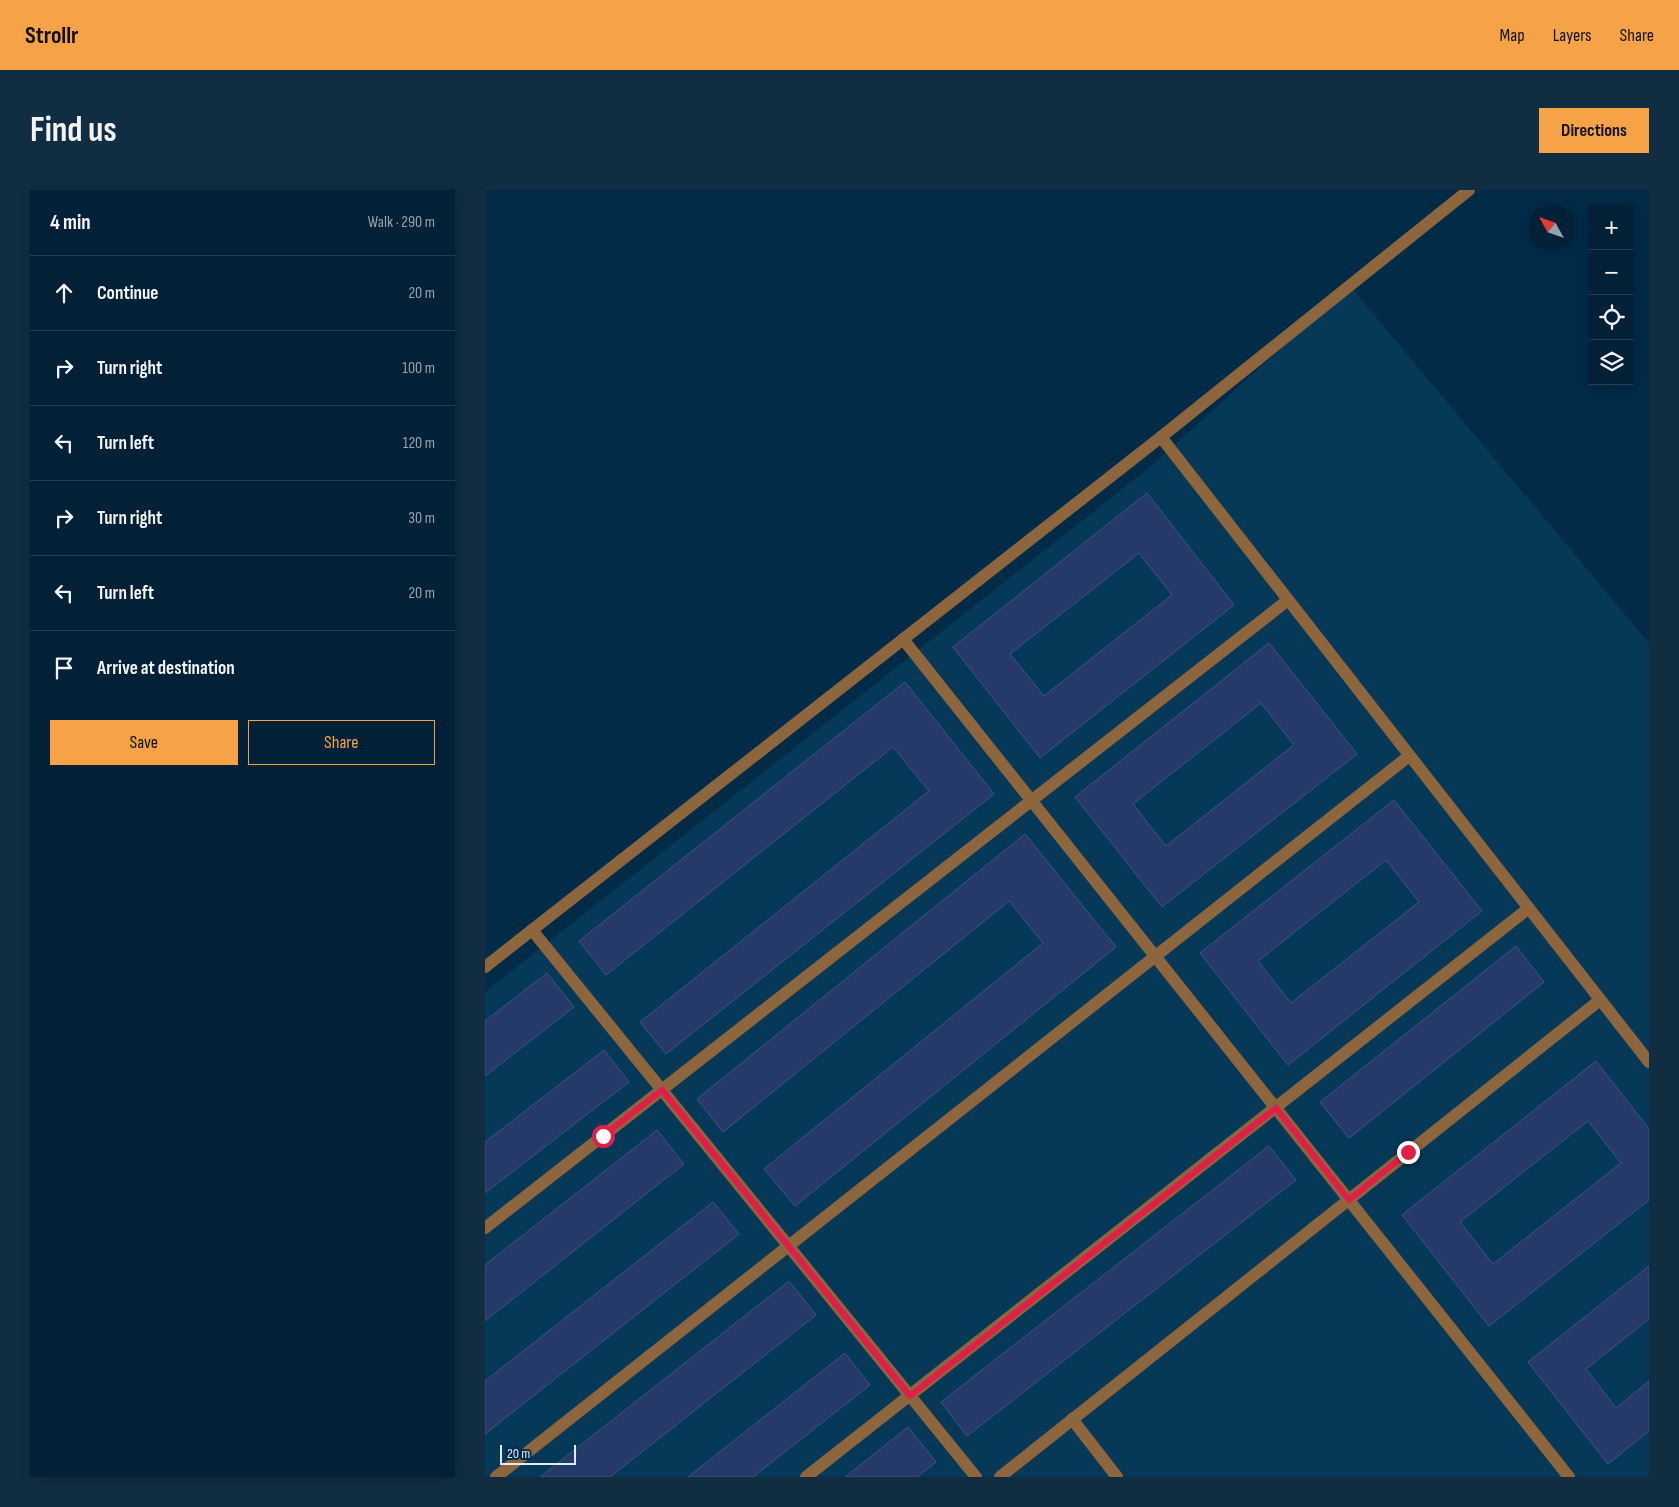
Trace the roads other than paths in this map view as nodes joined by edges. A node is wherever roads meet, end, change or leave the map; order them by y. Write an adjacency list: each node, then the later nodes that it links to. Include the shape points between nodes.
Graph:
1 (1469, 190): 2 (street)
2 (1161, 437): 3 (street); 4 (street)
3 (1288, 600): 5 (street); 6 (street)
4 (903, 639): 6 (street); 8 (street)
5 (1409, 756): 7 (street); 9 (street)
6 (1032, 801): 9 (street); 13 (street)
7 (1529, 908): 11 (street); 14 (street)
8 (533, 930): 10 (street); 13 (street)
9 (1156, 956): 14 (street); 17 (street)
10 (485, 967)
11 (1600, 1000): 12 (street); 15 (street)
12 (1649, 1062)
13 (662, 1090): 16 (street); 17 (street)
14 (1276, 1108): 15 (street); 18 (street)
15 (1349, 1200): 19 (street); 25 (street)
16 (485, 1228)
17 (789, 1246): 18 (street); 20 (street)
18 (910, 1396): 21 (street); 22 (street)
19 (1072, 1419): 23 (street); 24 (street)
20 (496, 1477)
21 (807, 1477)
22 (976, 1477)
23 (1000, 1477)
24 (1117, 1477)
25 (1569, 1477)

